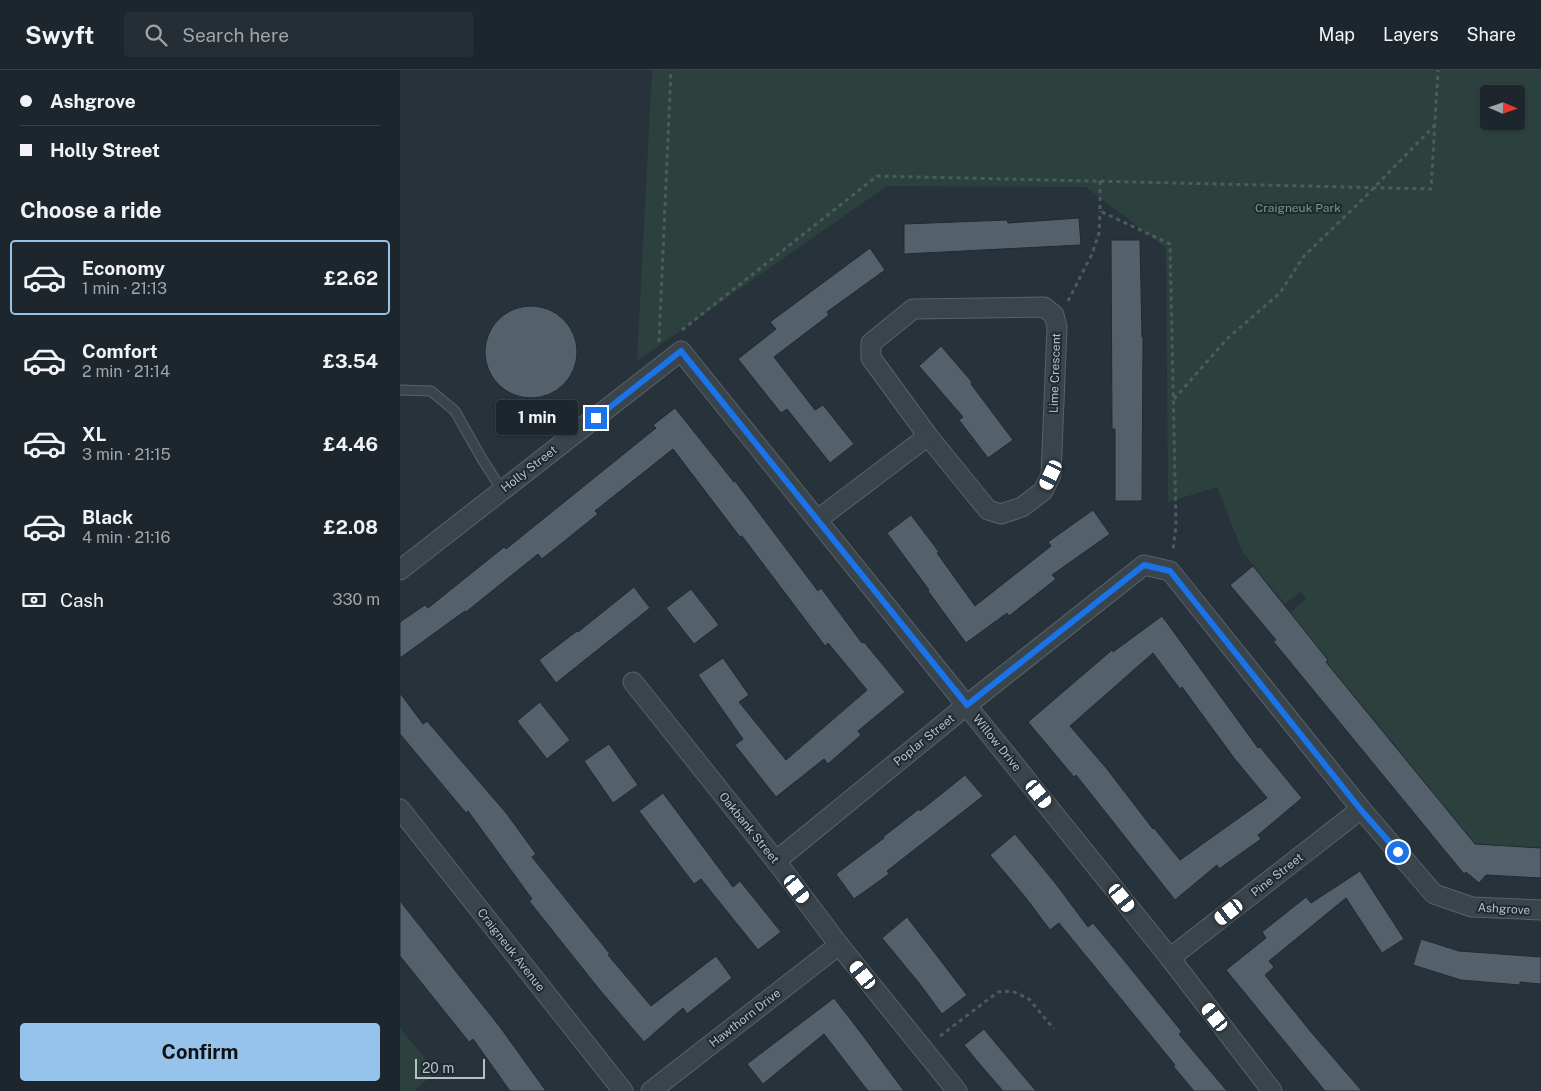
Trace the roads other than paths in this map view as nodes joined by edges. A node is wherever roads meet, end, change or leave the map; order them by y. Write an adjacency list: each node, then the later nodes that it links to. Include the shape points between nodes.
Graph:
1 (681, 351): 4 (street, Holly Street); 5 (street, Willow Drive)
2 (400, 390): 4 (lane, via 432,391 455,411)
3 (928, 436): 3 (street, Lime Crescent, via 871,358 871,342 913,309 1044,307 1054,315 1057,327 1051,475 1043,491 1022,507 1001,514 988,510); 5 (street)
4 (502, 490): 6 (street, Holly Street)
5 (816, 520): 9 (street, Willow Drive)
6 (400, 570)
7 (1170, 571): 9 (street, Poplar Street, via 1144,565); 11 (street, Ashgrove)
8 (633, 682): 12 (street, Oakbank Street)
9 (967, 705): 12 (street, Poplar Street); 15 (street, Willow Drive)
10 (400, 809): 16 (street, Craigneuk Avenue)
11 (1361, 810): 13 (street, Ashgrove, via 1434,894 1472,907); 15 (street, Pine Street)
12 (776, 861): 14 (street, Oakbank Street)
13 (1541, 910)
14 (839, 946): 17 (street, Hawthorn Drive); 18 (street, Oakbank Street)
15 (1170, 958): 19 (street, Willow Drive)
16 (623, 1091)
17 (651, 1091)
18 (957, 1091)
19 (1272, 1091)

